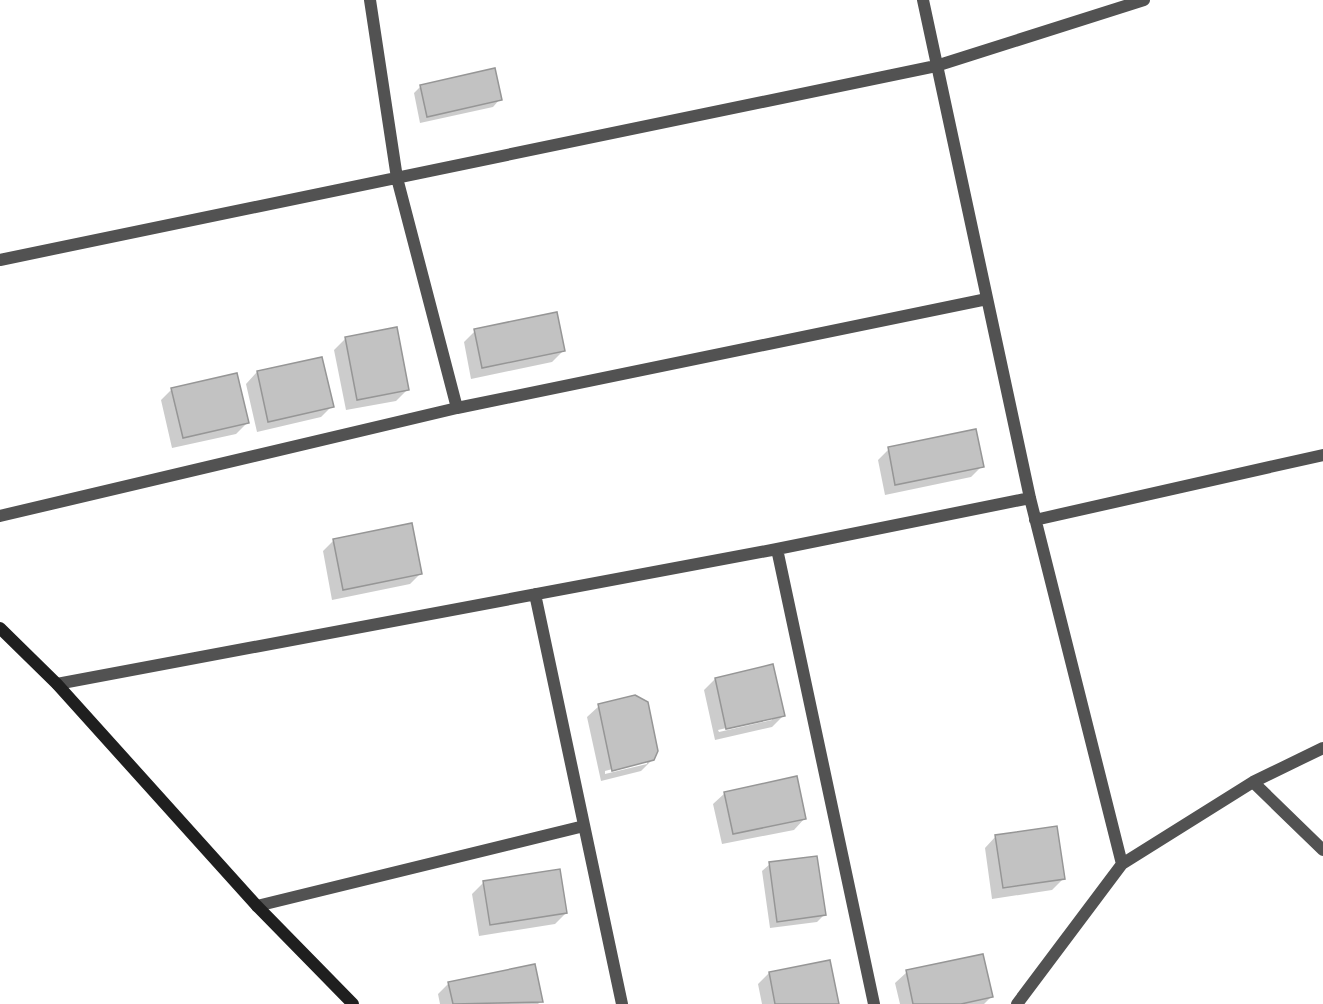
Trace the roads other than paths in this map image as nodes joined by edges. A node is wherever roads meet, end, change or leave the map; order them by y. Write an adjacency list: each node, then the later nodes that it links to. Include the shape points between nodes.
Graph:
1 (370, 0): 5 (street)
2 (923, 0): 4 (street)
3 (1144, 0): 4 (street)
4 (936, 66): 5 (street); 7 (street)
5 (397, 178): 6 (street); 8 (street)
6 (0, 260)
7 (987, 299): 8 (street); 10 (street)
8 (457, 408): 11 (street)
9 (1323, 455): 12 (street)
10 (1030, 498): 12 (street); 13 (street)
11 (0, 516)
12 (1035, 520): 21 (street)
13 (777, 549): 14 (street); 25 (street)
14 (535, 594): 16 (street); 19 (street)
15 (1, 630): 16 (street)
16 (57, 684): 22 (street)
17 (1323, 748): 18 (street)
18 (1253, 782): 20 (street); 21 (street)
19 (584, 826): 22 (street); 24 (street)
20 (1323, 850)
21 (1122, 864): 26 (street)
22 (257, 906): 23 (street)
23 (353, 1004)
24 (622, 1004)
25 (874, 1004)
26 (1017, 1004)

